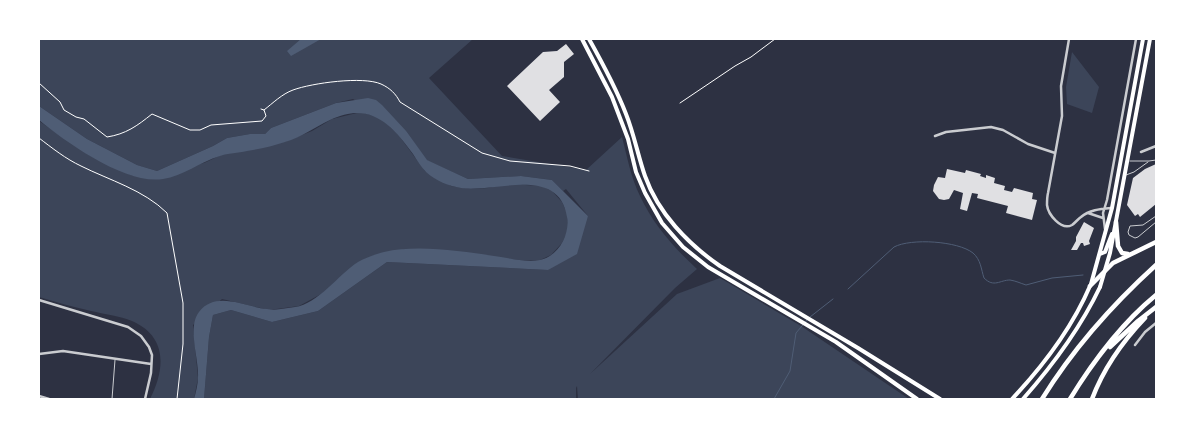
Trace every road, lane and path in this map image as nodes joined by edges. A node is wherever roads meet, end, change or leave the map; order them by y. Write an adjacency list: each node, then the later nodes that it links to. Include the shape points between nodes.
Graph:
1 (582, 39): 50 (main road, via 612,97 645,193 662,223 683,248 851,352)
2 (590, 39): 51 (main road, via 618,93 651,190 689,241 712,260)
3 (775, 39): 9 (path)
4 (1069, 39): 16 (street)
5 (1136, 39): 23 (street)
6 (1143, 39): 17 (main road)
7 (1150, 39): 17 (main road)
8 (39, 83): 11 (path, via 60,102 64,110 84,119 107,136 136,127 152,114 190,130 200,130 211,125 262,121 266,116)
9 (680, 103)
10 (261, 109): 11 (path)
11 (264, 110): 20 (path, via 293,90 326,82 372,81 383,85 395,93 400,102 482,153 510,161 570,166)
12 (934, 136): 16 (street, via 991,127)
13 (39, 138): 49 (path, via 79,165 159,205 166,213 183,303)
14 (1156, 146): 15 (street)
15 (1142, 152)
16 (1055, 153): 24 (street, via 1047,199 1050,214 1059,223 1069,226)
17 (1124, 160): 19 (lane); 21 (main road); 22 (main road)
18 (1156, 160): 19 (lane)
19 (1149, 161): 21 (lane)
20 (589, 171)
21 (1124, 176): 27 (main road)
22 (1112, 208): 23 (street); 29 (main road)
23 (1104, 209): 24 (street); 26 (street)
24 (1087, 213): 26 (street)
25 (1156, 216): 28 (lane, via 1143,226 1130,226 1129,235 1138,237)
26 (1103, 218): 29 (street)
27 (1116, 222): 31 (main road, via 1107,249); 32 (highway, via 1119,250); 34 (main road)
28 (1156, 222)
29 (1106, 233): 31 (main road)
30 (1156, 242): 32 (highway)
31 (1100, 254): 35 (main road)
32 (1130, 254): 34 (highway)
33 (1156, 265): 54 (highway, via 1104,317)
34 (1106, 269): 35 (highway); 53 (main road, via 1092,305 1072,337)
35 (1090, 286): 52 (main road, via 1069,328)
36 (1156, 295): 44 (highway, via 1114,338)
37 (39, 300): 43 (street, via 128,326 149,347)
38 (1156, 307): 44 (highway, via 1116,340); 56 (highway, via 1134,330 1113,360)
39 (1156, 322): 40 (street)
40 (1135, 345)
41 (39, 354): 42 (street, via 63,351)
42 (115, 358): 43 (street); 47 (lane)
43 (152, 364): 48 (street)
44 (1076, 390): 55 (highway)
45 (39, 396): 46 (street)
46 (49, 399)
47 (112, 399)
48 (145, 399)
49 (178, 399)
50 (916, 399)
51 (939, 399)
52 (1012, 399)
53 (1023, 399)
54 (1042, 399)
55 (1070, 399)
56 (1092, 399)

